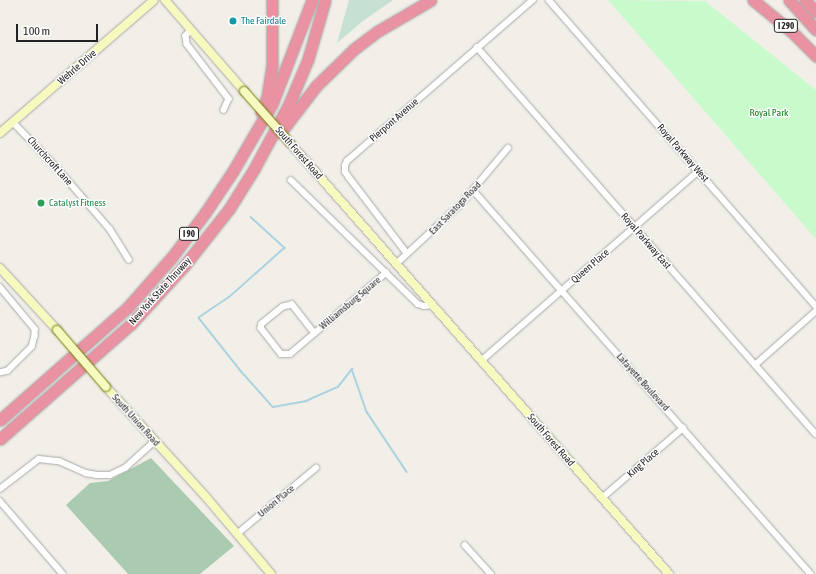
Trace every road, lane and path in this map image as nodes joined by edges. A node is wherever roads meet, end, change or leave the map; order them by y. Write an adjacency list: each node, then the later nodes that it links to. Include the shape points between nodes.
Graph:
1 (154, 0): 18 (street, Wehrle Drive)
2 (165, 0): 13 (street, South Forest Road)
3 (272, 0): 20 (highway, via 271,75 267,97)
4 (312, 0): 20 (highway, New York State Thruway / I 90, via 272,104)
5 (325, 0): 22 (highway, New York State Thruway / I 90, via 308,59 289,104)
6 (431, 0): 22 (highway, via 378,31 330,71 296,111)
7 (534, 0): 15 (street, Pierpont Avenue)
8 (549, 0): 23 (street, Royal Parkway West)
9 (753, 0): 16 (highway, I 290)
10 (789, 0): 14 (highway, I 290)
11 (805, 0): 12 (highway)
12 (816, 12)
13 (191, 30): 17 (street, via 186,36 187,44 229,99); 29 (street, South Forest Road, bridge)
14 (816, 30)
15 (477, 48): 26 (street, Royal Parkway East); 27 (street, Pierpont Avenue, via 352,156 345,166 349,178)
16 (816, 56)
17 (224, 110)
18 (13, 122): 19 (street, Wehrle Drive); 28 (street, Churchcroft Lane, via 110,229)
19 (0, 133)
20 (251, 139): 41 (highway, New York State Thruway / I 90, via 205,213 172,257 127,308)
21 (508, 148): 25 (street, East Saratoga Road)
22 (254, 169): 44 (highway, New York State Thruway / I 90, via 229,209 166,288 131,324)
23 (699, 171): 26 (street, Queen Place); 35 (street, Royal Parkway West)
24 (290, 180): 31 (street)
25 (474, 191): 27 (street, East Saratoga Road); 33 (street, Lafayette Boulevard)
26 (634, 228): 33 (street, Queen Place); 39 (street, Royal Parkway East)
27 (407, 254): 29 (street, East Saratoga Road)
28 (129, 258)
29 (396, 264): 34 (street, South Forest Road)
30 (0, 268): 45 (street, South Union Road, bridge)
31 (386, 273): 34 (street, via 418,304); 37 (street, Williamsburg Square)
32 (0, 288): 40 (street, via 34,329 36,336 32,347 8,371)
33 (562, 291): 38 (street, Queen Place); 42 (street, Lafayette Boulevard)
34 (433, 305): 38 (street, South Forest Road)
35 (816, 306)
36 (816, 312): 39 (street)
37 (314, 333): 37 (street, Williamsburg Square, via 286,355 281,354 261,328 262,324 283,307 292,305)
38 (482, 361): 48 (street, South Forest Road)
39 (755, 365): 43 (street, Royal Parkway East)
40 (0, 373)
41 (0, 420)
42 (683, 428): 48 (street, King Place); 56 (street, Lafayette Boulevard)
43 (816, 434)
44 (0, 439)
45 (155, 441): 47 (street, via 125,468 110,475 86,473 59,461 39,459); 50 (street, South Union Road)
46 (316, 468): 50 (street, Union Place)
47 (0, 489)
48 (602, 498): 55 (street, South Forest Road)
49 (0, 501): 52 (street)
50 (237, 534): 53 (street, South Union Road)
51 (465, 545): 54 (street)
52 (63, 574)
53 (271, 574)
54 (491, 574)
55 (669, 574)
56 (810, 574)

